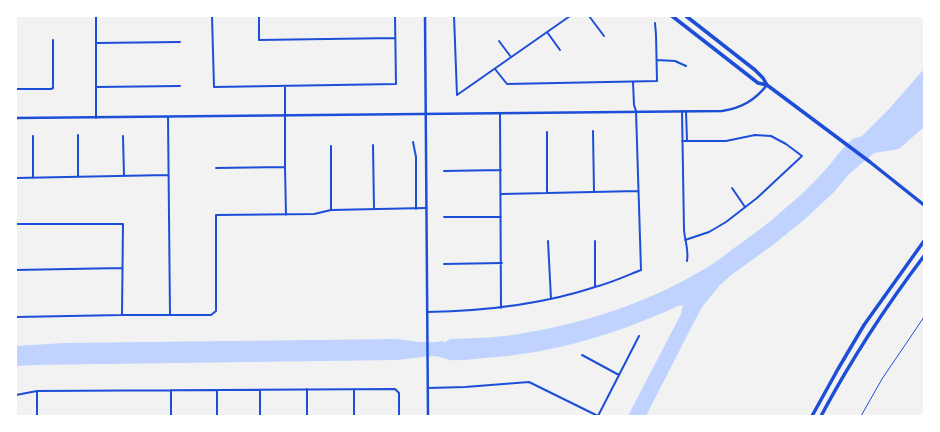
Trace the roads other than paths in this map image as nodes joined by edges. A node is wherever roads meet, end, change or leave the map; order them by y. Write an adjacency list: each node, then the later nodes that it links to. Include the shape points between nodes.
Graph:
1 (96, 16): 19 (street)
2 (212, 16): 28 (street, via 214,87)
3 (259, 16): 15 (street, via 259,40)
4 (395, 16): 15 (street)
5 (425, 16): 35 (street)
6 (431, 16): 7 (street)
7 (454, 16): 24 (street, via 457,95)
8 (570, 16): 13 (street)
9 (589, 16): 14 (street)
10 (672, 16): 26 (main road, via 758,83)
11 (686, 16): 26 (main road, via 755,70)
12 (655, 23): 22 (street)
13 (547, 32): 20 (street); 21 (street)
14 (604, 36)
15 (395, 38): 28 (street, via 396,84)
16 (53, 40): 30 (street, via 53,88)
17 (499, 40): 21 (street)
18 (180, 42): 19 (street)
19 (96, 43): 29 (street)
20 (560, 50)
21 (511, 57): 24 (street)
22 (657, 60): 23 (street, via 675,61); 25 (street, via 656,81)
23 (686, 66)
24 (494, 69): 25 (street, via 507,84)
25 (633, 82): 31 (street)
26 (767, 85): 33 (street, via 759,95 739,107 722,111); 64 (main road)
27 (180, 86): 29 (street)
28 (285, 86): 36 (street)
29 (96, 87): 39 (street)
30 (16, 89)
31 (636, 111): 32 (street); 34 (street); 61 (street)
32 (682, 111): 33 (street); 45 (street)
33 (686, 111): 46 (street)
34 (500, 112): 35 (street); 52 (street)
35 (426, 113): 36 (street); 66 (street)
36 (286, 115): 37 (street); 50 (street)
37 (168, 117): 39 (street); 54 (street)
38 (16, 118): 39 (street)
39 (96, 118)
40 (547, 132): 62 (street)
41 (593, 132): 60 (street)
42 (78, 135): 56 (street)
43 (34, 136): 58 (street)
44 (123, 136): 55 (street)
45 (682, 141): 46 (street); 74 (street)
46 (687, 141): 65 (street, via 726,141 755,135 771,136 802,156)
47 (413, 142): 68 (street, via 416,157)
48 (373, 145): 67 (street)
49 (331, 146): 69 (street)
50 (285, 167): 51 (street); 70 (street)
51 (216, 168)
52 (501, 170): 53 (street); 63 (street)
53 (444, 171)
54 (168, 175): 55 (street); 89 (street)
55 (124, 176): 56 (street)
56 (78, 177): 58 (street)
57 (16, 178): 58 (street)
58 (33, 178)
59 (732, 188): 65 (street)
60 (594, 192): 61 (street); 62 (street)
61 (638, 192): 84 (street, via 641,270)
62 (547, 193): 63 (street)
63 (502, 194): 72 (street)
64 (924, 205)
65 (745, 207): 74 (street, via 709,232)
66 (426, 208): 68 (street); 87 (street)
67 (374, 209): 68 (street); 69 (street)
68 (416, 209)
69 (331, 210): 70 (street, via 314,214)
70 (286, 215): 89 (street, via 216,215 216,311 208,315)
71 (444, 217): 72 (street)
72 (501, 217): 80 (street)
73 (16, 224): 82 (street, via 123,224)
74 (685, 240): 79 (street)
75 (924, 240): 111 (main road, via 864,325)
76 (548, 241): 85 (street)
77 (595, 241): 84 (street)
78 (924, 256): 112 (main road, via 866,339)
79 (687, 261)
80 (502, 263): 81 (street); 86 (street)
81 (444, 264)
82 (122, 268): 83 (street); 88 (street)
83 (16, 270)
84 (595, 288): 85 (street)
85 (551, 299): 86 (street)
86 (501, 308): 87 (street)
87 (427, 312): 94 (street)
88 (122, 314): 89 (street); 90 (street)
89 (170, 314)
90 (16, 317)
91 (639, 336): 93 (street)
92 (582, 355): 93 (street)
93 (619, 375): 110 (street)
94 (428, 388): 109 (street); 110 (street, via 528,382)
95 (354, 389): 99 (street); 107 (street); 108 (street, via 397,390)
96 (171, 390): 97 (street); 100 (street); 103 (street)
97 (217, 390): 98 (street); 104 (street)
98 (260, 390): 99 (street); 105 (street)
99 (307, 390): 106 (street)
100 (37, 391): 101 (street); 102 (street)
101 (16, 395)
102 (38, 416)
103 (171, 416)
104 (217, 416)
105 (260, 416)
106 (307, 416)
107 (354, 416)
108 (399, 416)
109 (428, 416)
110 (598, 416)
111 (812, 416)
112 (821, 416)

